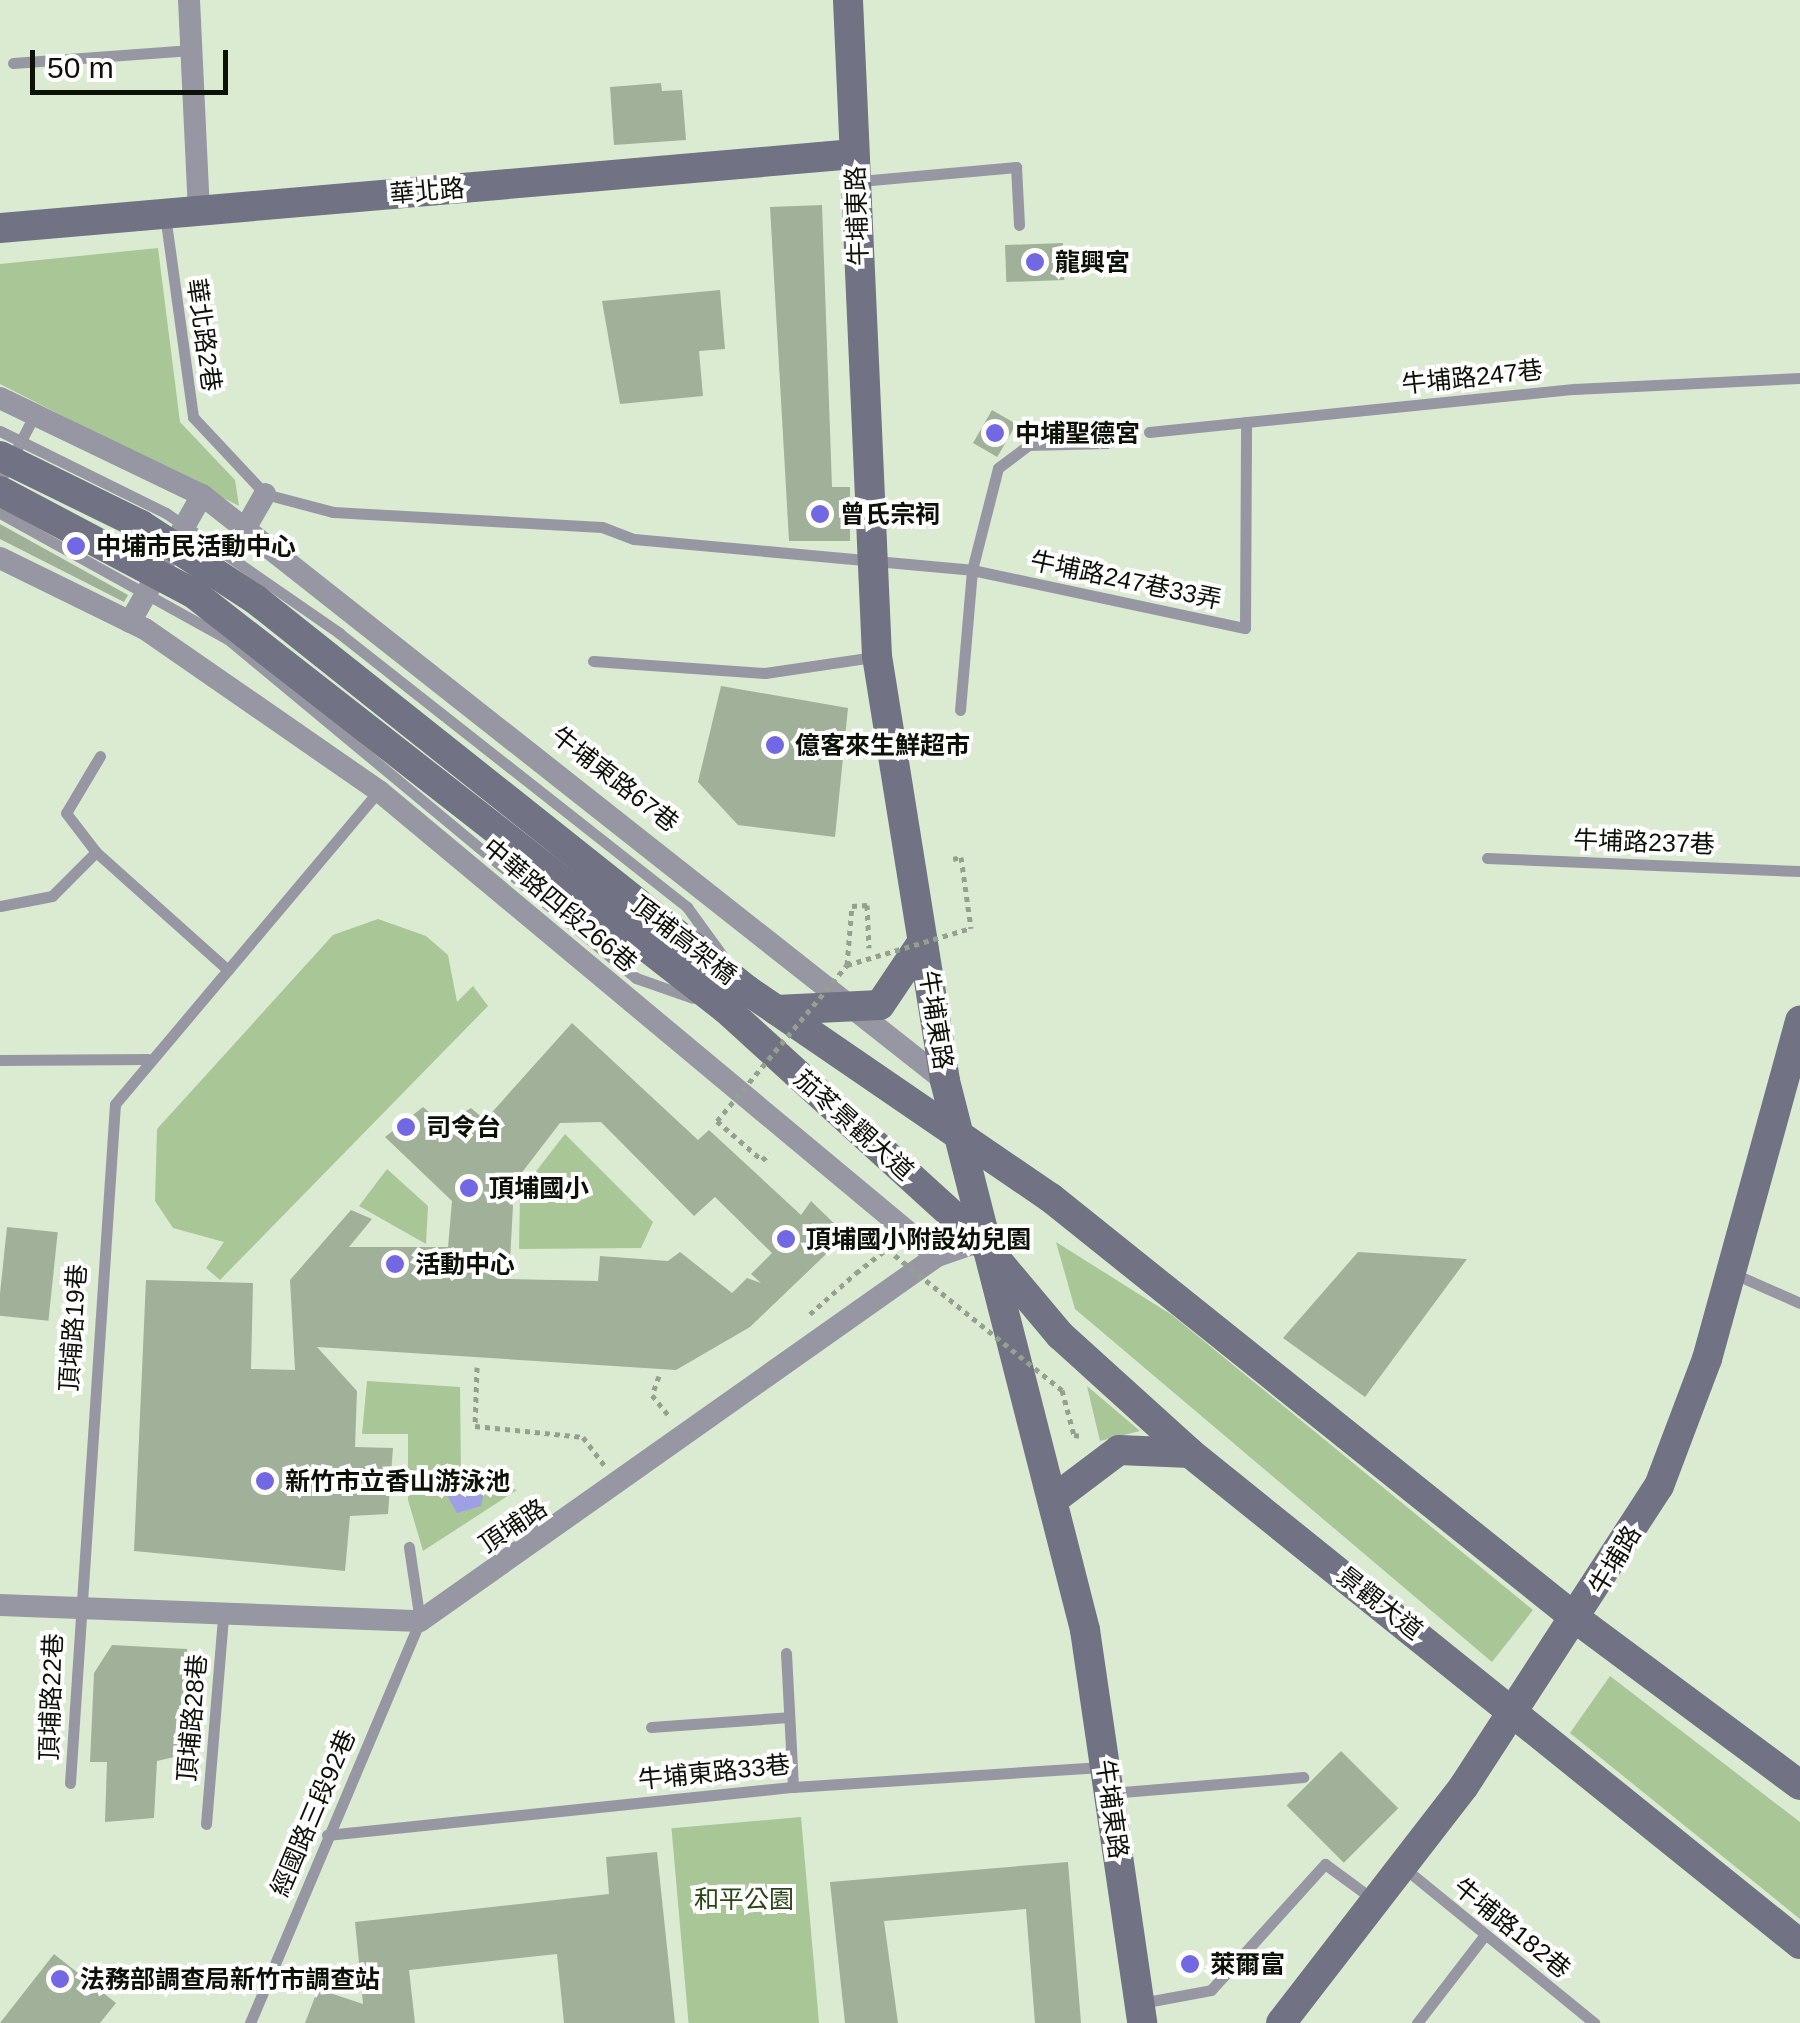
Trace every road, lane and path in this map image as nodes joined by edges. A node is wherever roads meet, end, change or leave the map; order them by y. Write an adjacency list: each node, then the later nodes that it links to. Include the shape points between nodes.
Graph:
1 (190, 0): 3 (street)
2 (848, 0): 5 (street, 牛埔東路)
3 (192, 50): 4 (lane); 6 (street)
4 (13, 64)
5 (855, 168): 6 (street, 華北路); 8 (lane, via 1016,167); 24 (street, 牛埔東路)
6 (200, 212): 7 (street, 華北路)
7 (164, 214): 9 (street, 華北路); 20 (lane, 華北路2巷, via 193,417)
8 (1019, 224)
9 (0, 228)
10 (1800, 378): 13 (lane, 牛埔路247巷)
11 (0, 398): 12 (street)
12 (35, 414): 18 (lane); 21 (street)
13 (1246, 422): 15 (lane, 牛埔路247巷); 26 (lane, 牛埔路247巷33弄, via 1245,628)
14 (0, 431): 42 (lane, 頂埔高架橋, bridge, via 166,514 339,633 687,907)
15 (1149, 432)
16 (1108, 444): 26 (lane, via 1028,445 998,468)
17 (0, 456): 42 (street, 頂埔高架橋, bridge, via 141,525 255,600)
18 (0, 481)
19 (0, 490): 42 (street, 頂埔高架橋, bridge, via 193,593)
20 (265, 494): 23 (street); 24 (lane, via 333,512)
21 (202, 495): 23 (street); 27 (street)
22 (0, 513): 42 (lane, 頂埔高架橋, bridge, via 228,640 636,978)
23 (246, 527): 43 (street, 牛埔東路67巷)
24 (871, 556): 26 (lane); 28 (street, 牛埔東路)
25 (0, 558): 27 (street, 中華路四段266巷)
26 (972, 570): 30 (lane)
27 (130, 622): 32 (street, 中華路四段266巷)
28 (877, 656): 29 (lane, via 765,674); 38 (street, 牛埔東路)
29 (594, 661)
30 (960, 710)
31 (100, 756): 33 (lane, via 66,813)
32 (379, 791): 41 (lane, 頂埔路19巷); 52 (street, 中華路四段266巷)
33 (96, 852): 37 (lane, via 52,896); 41 (lane)
34 (1487, 858): 36 (lane, 牛埔路237巷)
35 (953, 859): 40 (path, bridge, via 961,857 971,928)
36 (1800, 870)
37 (0, 906)
38 (923, 941): 43 (street, via 896,988); 48 (street, 牛埔東路)
39 (868, 948): 40 (path, via 867,905 852,906)
40 (847, 966): 50 (path, bridge, via 717,1121 762,1160)
41 (228, 970): 46 (lane, 頂埔路19巷)
42 (736, 1000): 44 (street, 茄苳景觀大道); 51 (street, 茄苳景觀大道)
43 (860, 1009): 44 (street); 48 (street, 牛埔東路67巷)
44 (774, 1010): 49 (street, 茄苳景觀大道)
45 (1799, 1027): 53 (street, 牛埔路)
46 (148, 1058): 47 (lane); 65 (lane, 頂埔路19巷, via 115,1104 108,1134)
47 (0, 1060)
48 (945, 1081): 49 (street, 牛埔東路)
49 (962, 1139): 51 (street, 牛埔東路); 68 (street, via 1051,1198)
50 (770, 1154)
51 (981, 1241): 52 (street, 頂埔路); 60 (street, 景觀大道, via 1060,1335); 62 (street, 牛埔東路)
52 (937, 1256): 59 (street, 頂埔路)
53 (1732, 1273): 54 (lane); 68 (street, 牛埔路, via 1660,1486)
54 (1800, 1303)
55 (813, 1318): 58 (path, bridge, via 887,1249 1062,1390 1074,1435)
56 (477, 1367): 61 (path, via 476,1426 583,1437)
57 (658, 1376): 59 (path, via 652,1395)
58 (1083, 1436)
59 (686, 1437): 61 (street, 頂埔路)
60 (1190, 1454): 62 (street, via 1119,1450); 70 (street, 景觀大道)
61 (619, 1488): 67 (street, 頂埔路)
62 (1058, 1496): 74 (street, 牛埔東路)
63 (410, 1547): 67 (lane)
64 (0, 1605): 65 (street)
65 (77, 1613): 66 (street); 75 (lane, 頂埔路22巷)
66 (222, 1616): 67 (street); 78 (lane, 頂埔路28巷)
67 (420, 1621): 79 (lane, 經國路三段92巷)
68 (1579, 1621): 70 (street, 牛埔路); 76 (street)
69 (786, 1653): 71 (lane)
70 (1514, 1710): 80 (street, 牛埔路); 83 (street, 景觀大道)
71 (790, 1716): 72 (lane); 77 (lane)
72 (651, 1727)
73 (1303, 1776): 74 (lane, 牛埔東路33巷)
74 (1108, 1780): 77 (lane, 牛埔東路33巷); 84 (street, 牛埔東路)
75 (70, 1783)
76 (1800, 1785)
77 (794, 1786): 79 (lane, 牛埔東路33巷)
78 (206, 1824)
79 (327, 1835): 85 (lane, 經國路三段92巷)
80 (1402, 1867): 81 (street, 牛埔路); 82 (lane, 牛埔路182巷)
81 (1377, 1902): 84 (lane, via 1325,1864 1211,1990); 86 (street, 牛埔路)
82 (1484, 1936): 87 (lane); 88 (lane, 牛埔路182巷)
83 (1800, 1944)
84 (1141, 2013)
85 (250, 2023)
86 (1281, 2023)
87 (1417, 2023)
88 (1594, 2023)

